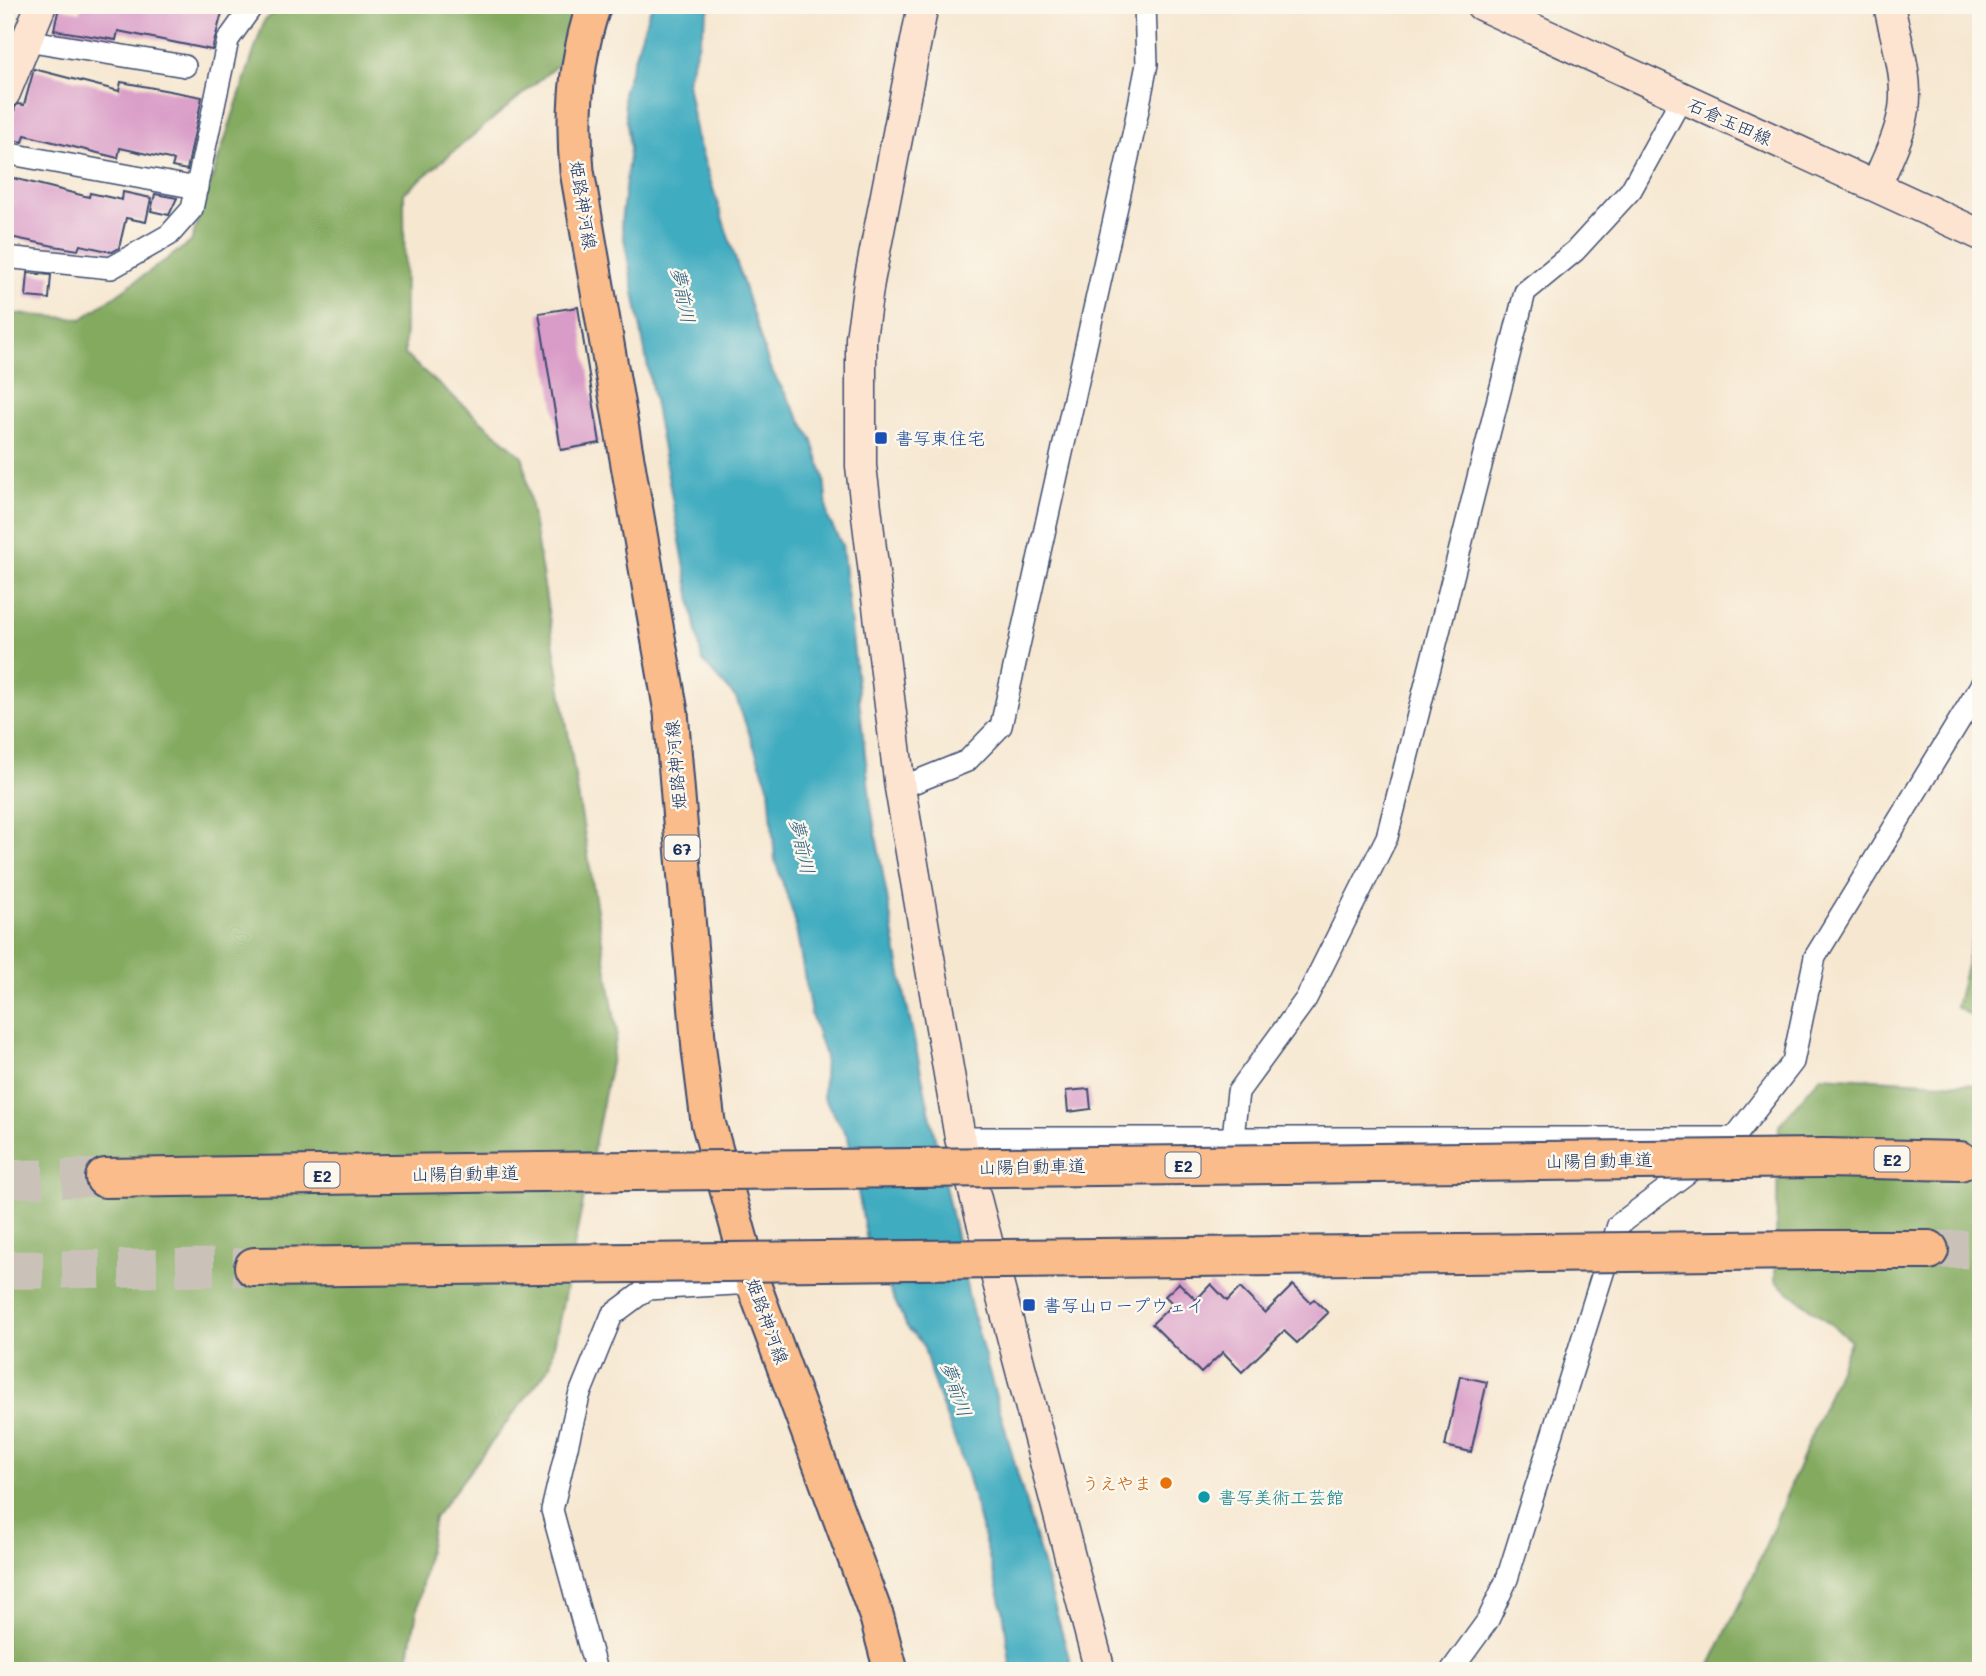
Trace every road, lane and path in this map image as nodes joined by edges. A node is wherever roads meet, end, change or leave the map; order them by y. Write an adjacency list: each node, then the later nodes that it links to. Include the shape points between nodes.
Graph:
1 (41, 5): 8 (street)
2 (253, 5): 14 (street, via 228,40)
3 (594, 5): 26 (main road, 姫路神河線 / 67, via 576,79 577,171 671,712 708,1122)
4 (923, 5): 18 (street, via 862,338 862,467)
5 (1145, 5): 18 (street, via 1147,64 1134,131 1001,726 967,761)
6 (1481, 5): 11 (street, 石倉玉田線)
7 (1889, 5): 13 (street, via 1905,106)
8 (26, 40): 9 (street); 10 (street)
9 (185, 66)
10 (5, 93)
11 (1681, 99): 13 (street, 石倉玉田線); 19 (street, via 1631,190 1575,251 1525,292 1387,836 1306,999 1237,1092)
12 (5, 153): 14 (street)
13 (1876, 186): 15 (street, 石倉玉田線)
14 (197, 188): 16 (street, via 192,209 169,234 111,268)
15 (1981, 235)
16 (5, 257)
17 (1981, 685): 21 (street, via 1815,957 1793,1062)
18 (900, 788): 20 (street)
19 (1233, 1137): 20 (street); 21 (street)
20 (960, 1138): 29 (street)
21 (1734, 1138): 30 (street, via 1618,1225 1507,1579 1488,1620)
22 (1959, 1161): 23 (highway, 山陽自動車道 / E2, bridge, via 1825,1158)
23 (105, 1178)
24 (1929, 1250): 25 (highway, bridge)
25 (254, 1267)
26 (753, 1283): 27 (street, via 647,1289 612,1315 583,1385 552,1510); 28 (main road, 姫路神河線 / 67, via 877,1618)
27 (596, 1671)
28 (891, 1671)
29 (1100, 1671)
30 (1451, 1671)

